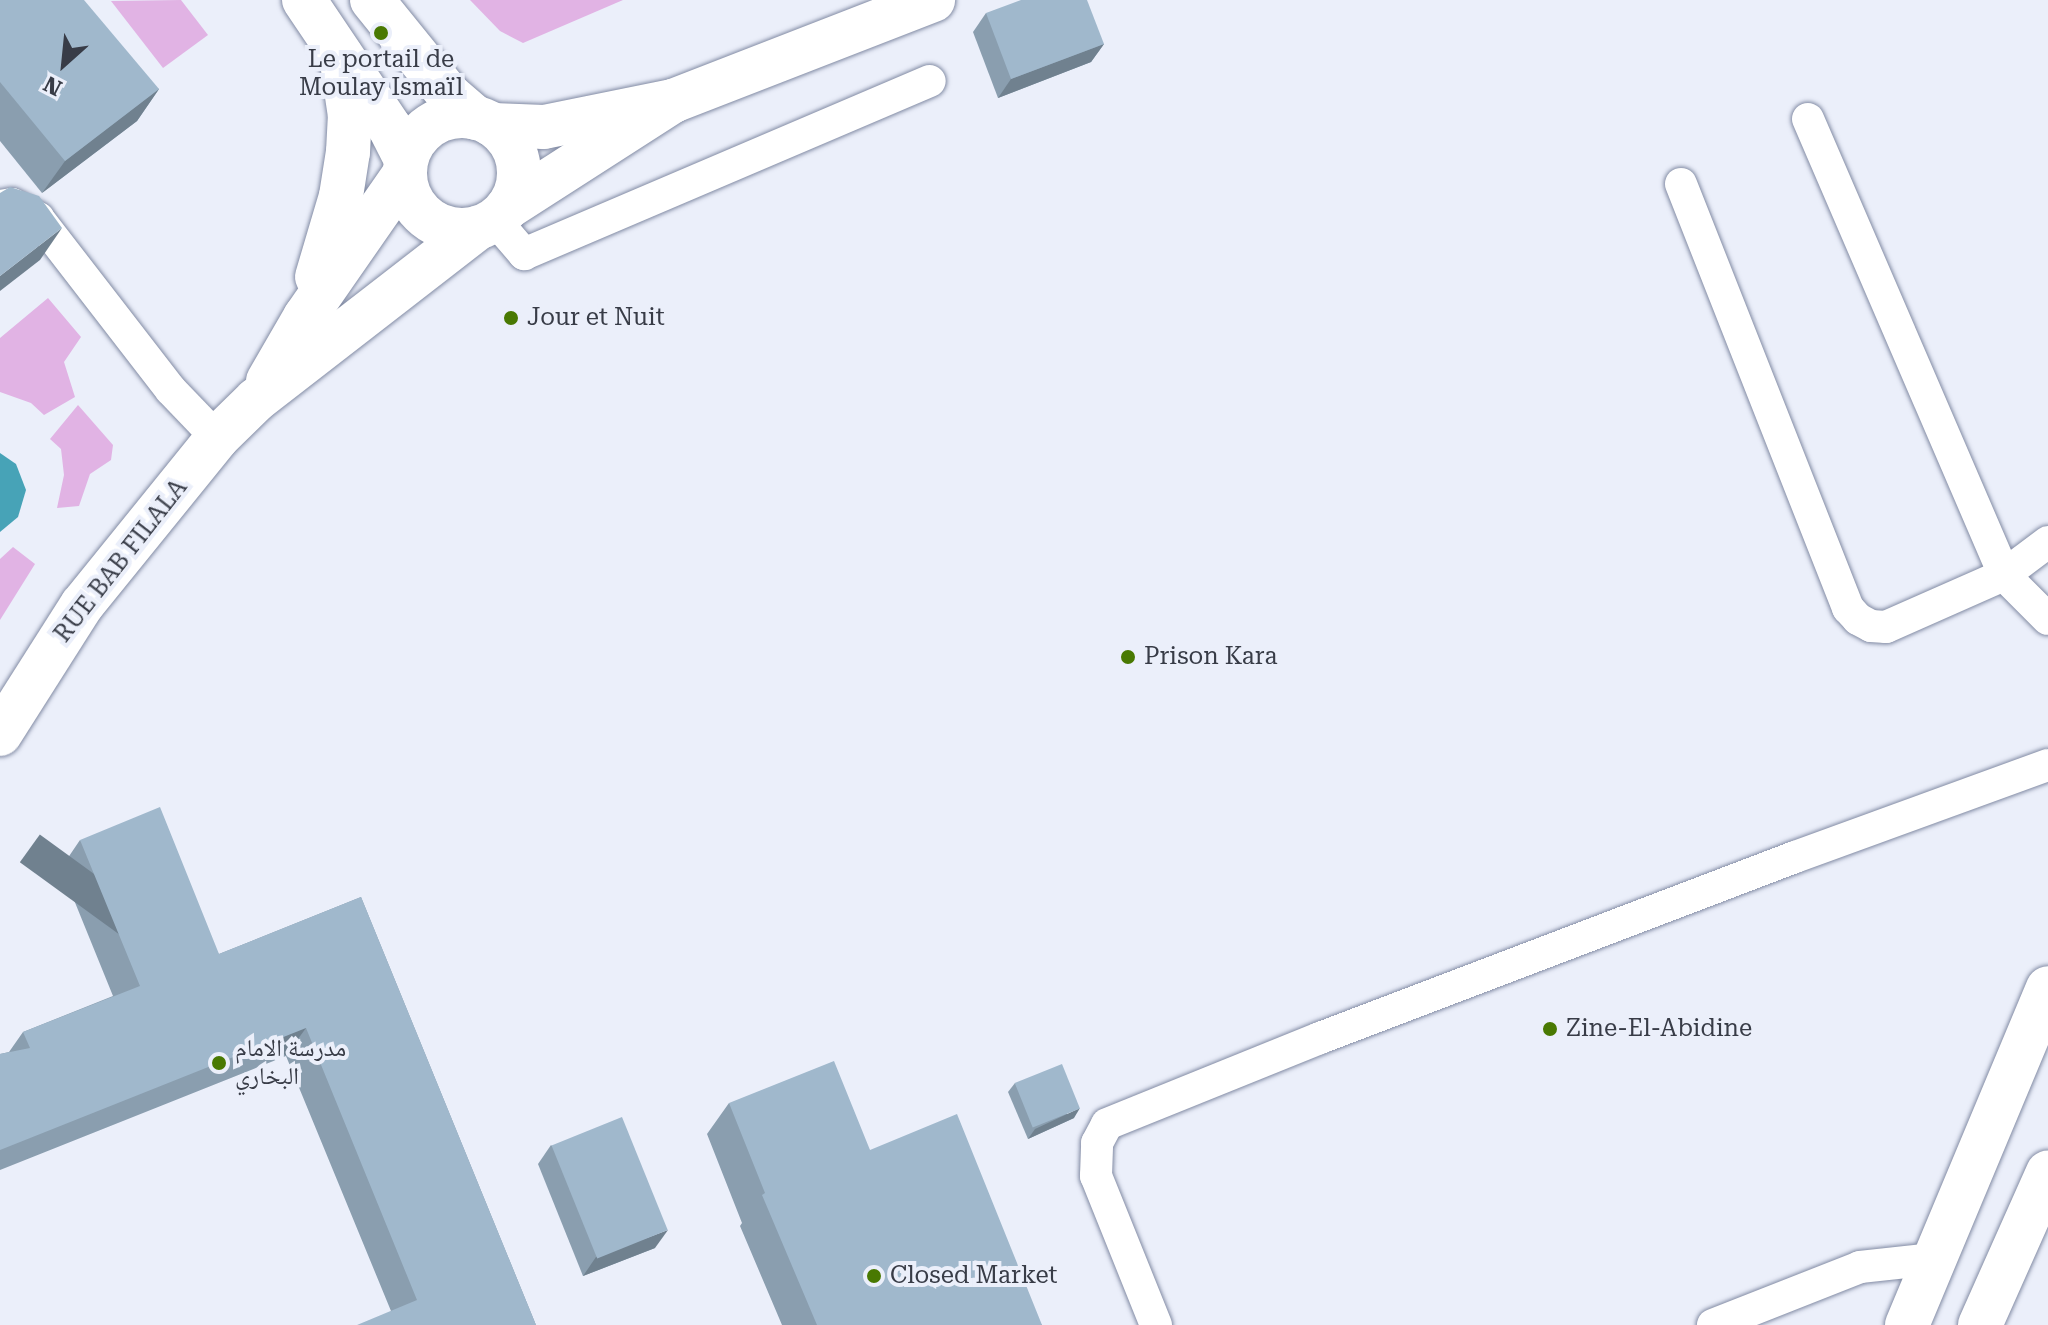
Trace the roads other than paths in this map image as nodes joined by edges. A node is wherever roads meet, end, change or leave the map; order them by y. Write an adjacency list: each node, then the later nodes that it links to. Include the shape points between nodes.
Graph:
1 (304, 0): 4 (street)
2 (372, 0): 8 (street, via 449,95)
3 (933, 0): 6 (street)
4 (341, 56): 9 (street, via 390,128); 13 (street, via 350,116 348,152 341,196)
5 (930, 81): 12 (lane, via 524,254)
6 (673, 101): 8 (street, via 544,127); 12 (street, RUE BAB FILALA)
7 (1808, 119): 17 (lane)
8 (484, 122): 9 (street, via 457,117 440,121 425,130); 12 (street, via 507,137 518,163 517,190)
9 (406, 166): 12 (street, via 415,206 427,219 451,229); 13 (street, RUE BAB FILALA)
10 (1681, 184): 17 (lane, via 1848,608 1871,626 1886,627)
11 (0, 206): 15 (lane, via 12,204 38,218 171,390)
12 (494, 218): 14 (street, RUE BAB FILALA)
13 (305, 317): 14 (street, RUE BAB FILALA)
14 (256, 400): 15 (street, RUE BAB FILALA)
15 (217, 438): 19 (street, RUE BAB FILALA, via 82,605)
16 (2048, 542): 17 (lane)
17 (2004, 575): 18 (lane)
18 (2048, 619)
19 (0, 734)
20 (2048, 765): 24 (lane, via 1306,1043 1107,1124 1097,1143 1096,1176)
21 (2048, 988): 23 (street)
22 (2048, 1172): 27 (street)
23 (1934, 1259): 25 (lane, via 1860,1267); 26 (street)
24 (1156, 1325)
25 (1713, 1325)
26 (1907, 1325)
27 (1980, 1325)

